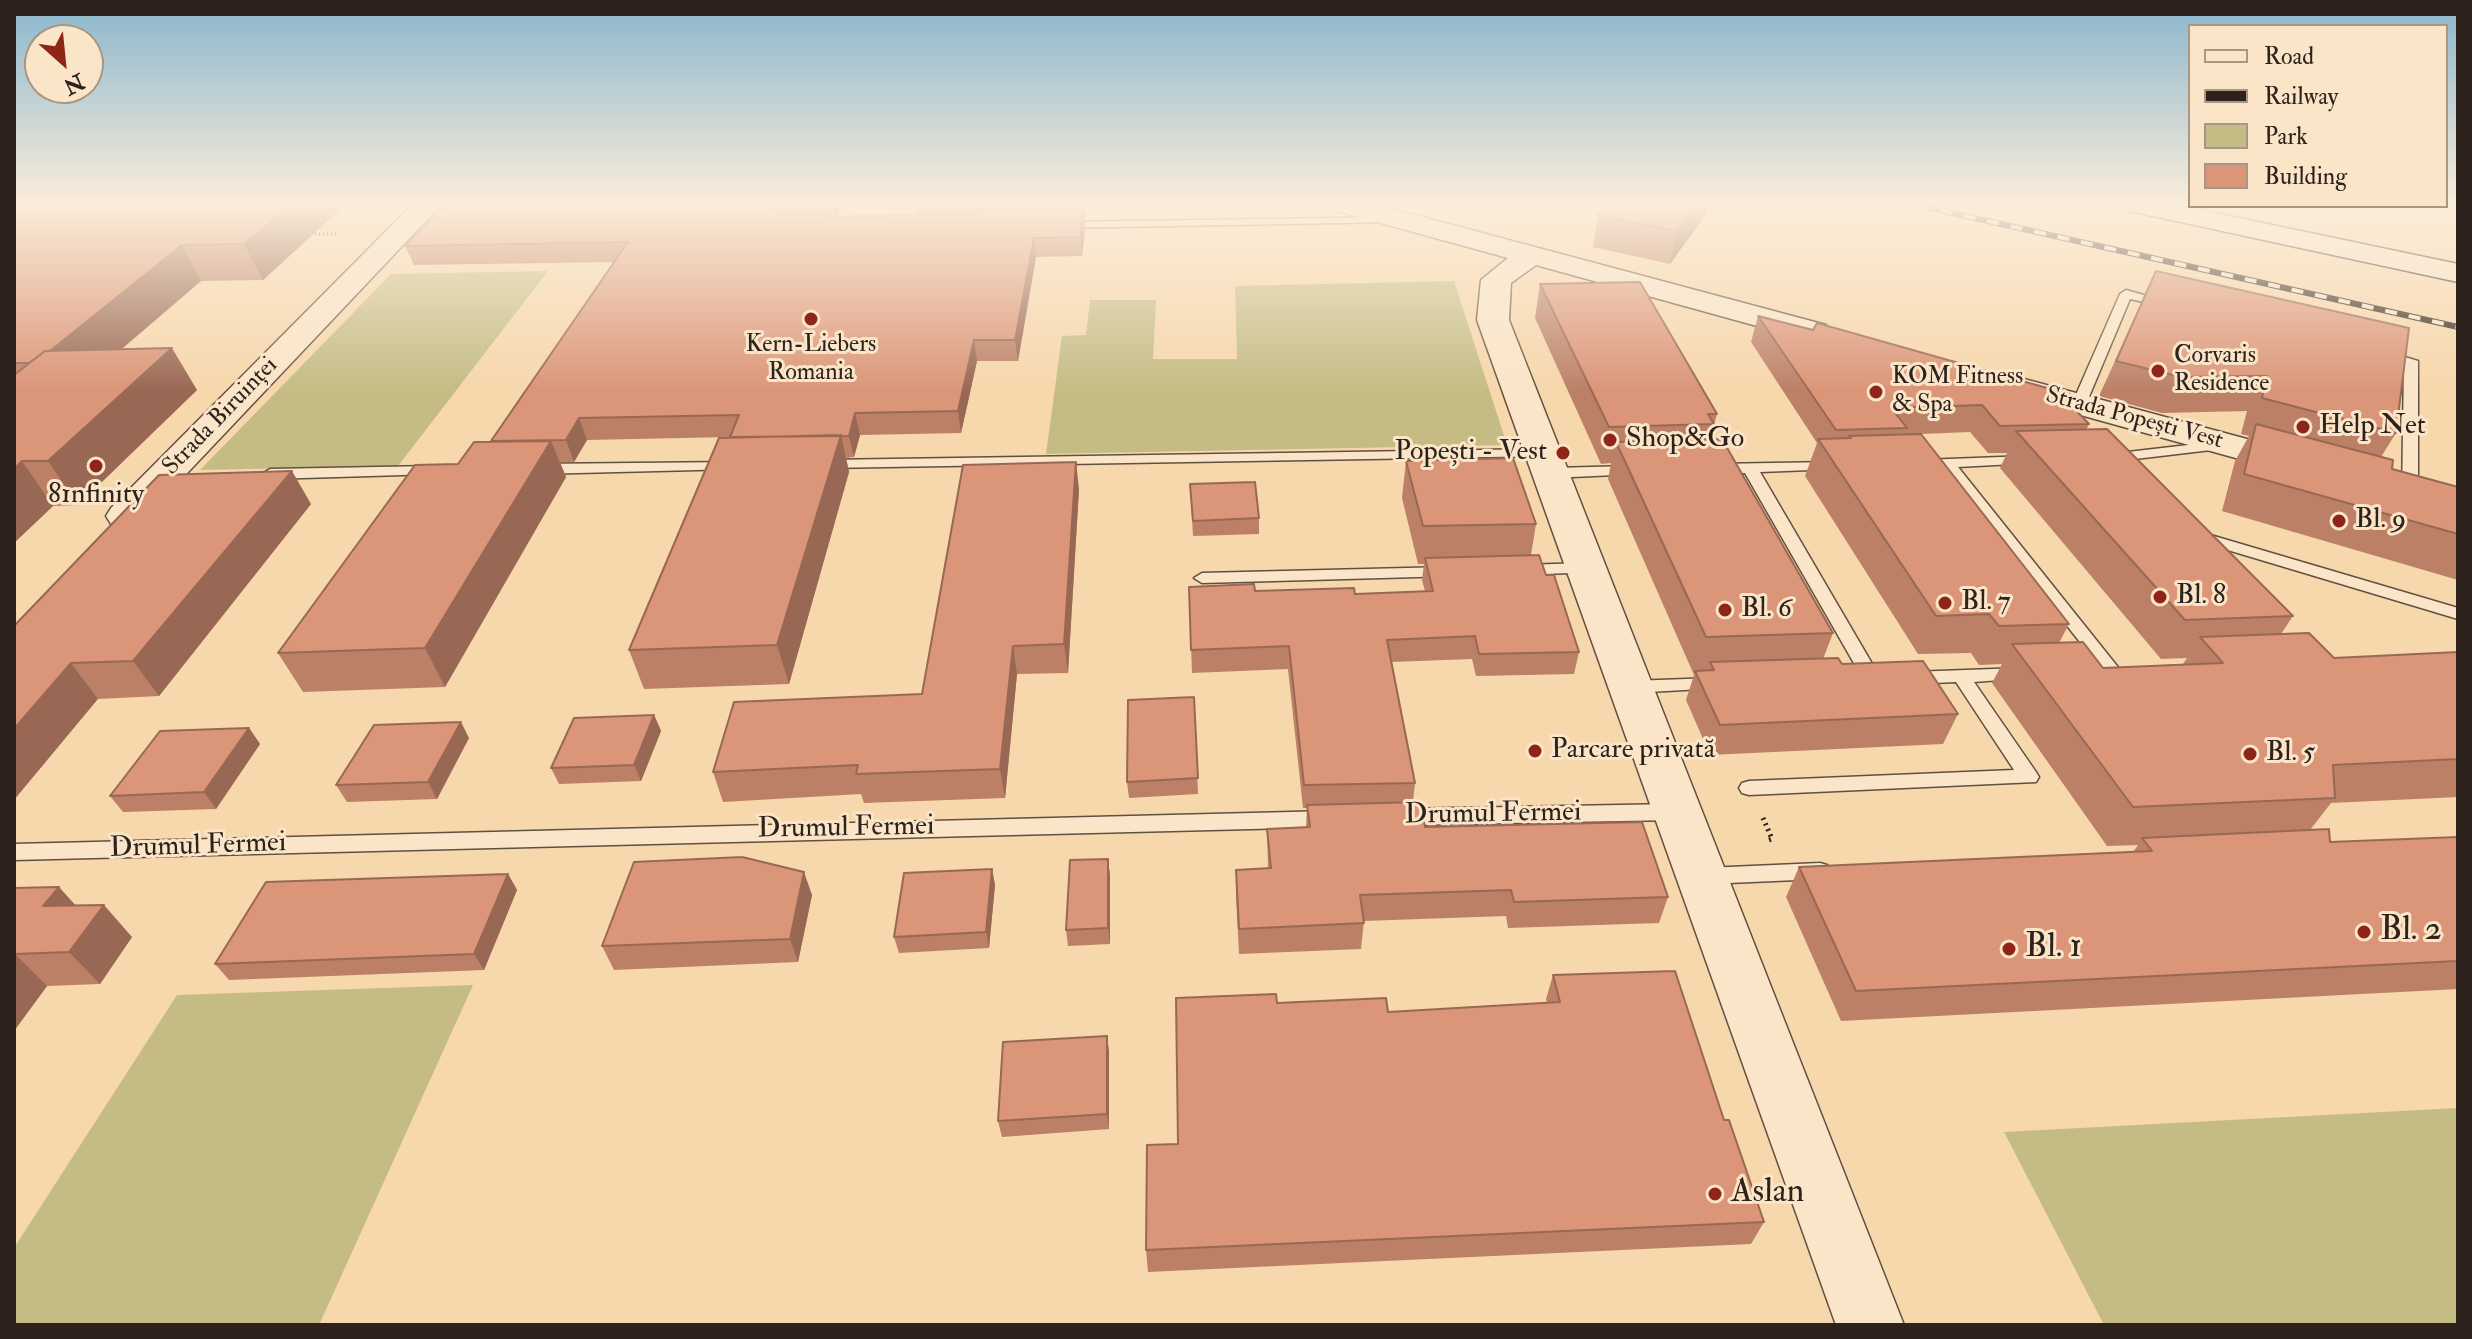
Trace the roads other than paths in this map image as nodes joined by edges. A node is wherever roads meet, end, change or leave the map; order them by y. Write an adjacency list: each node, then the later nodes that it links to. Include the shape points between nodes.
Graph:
1 (369, 267): 29 (street, Strada Biruinței, via 175,476)
2 (1514, 267): 14 (street, via 1496,280 1493,320)
3 (1573, 267): 7 (street)
4 (2432, 267): 5 (street)
5 (2458, 273)
6 (2186, 308): 10 (lane, via 2126,294)
7 (1840, 338)
8 (2366, 350): 27 (lane, via 2411,361)
9 (1989, 379): 10 (street, Strada Popești Vest)
10 (2079, 404): 11 (street, Strada Popești Vest)
11 (2226, 445): 12 (lane, via 2126,463); 25 (street, Strada Popești Vest)
12 (2089, 458)
13 (2042, 460): 15 (lane)
14 (1547, 463): 17 (lane); 23 (lane); 31 (street)
15 (1947, 463): 16 (lane); 36 (lane, via 2119,670)
16 (1902, 464)
17 (814, 465)
18 (1856, 465): 20 (lane)
19 (754, 466): 21 (lane)
20 (1750, 468): 22 (lane); 38 (lane, via 1864,679)
21 (521, 469)
22 (1690, 469)
23 (1645, 470)
24 (442, 471): 26 (lane)
25 (2320, 471)
26 (246, 475)
27 (2395, 492): 28 (street)
28 (2446, 505)
29 (99, 543)
30 (2219, 559): 35 (lane, via 2192,530)
31 (1587, 568): 32 (lane); 40 (street)
32 (1510, 570)
33 (1464, 571): 34 (lane)
34 (1202, 578)
35 (2458, 614)
36 (2081, 671)
37 (2036, 673): 38 (lane)
38 (1961, 676): 41 (lane, via 2029,777)
39 (1730, 684): 40 (lane)
40 (1631, 687): 44 (street)
41 (1749, 788)
42 (1346, 818): 45 (lane, Drumul Fermei)
43 (1377, 818): 44 (lane, Drumul Fermei)
44 (1690, 844): 46 (lane, Drumul Fermei); 47 (street)
45 (14, 852)
46 (1849, 870)
47 (1870, 1325)

